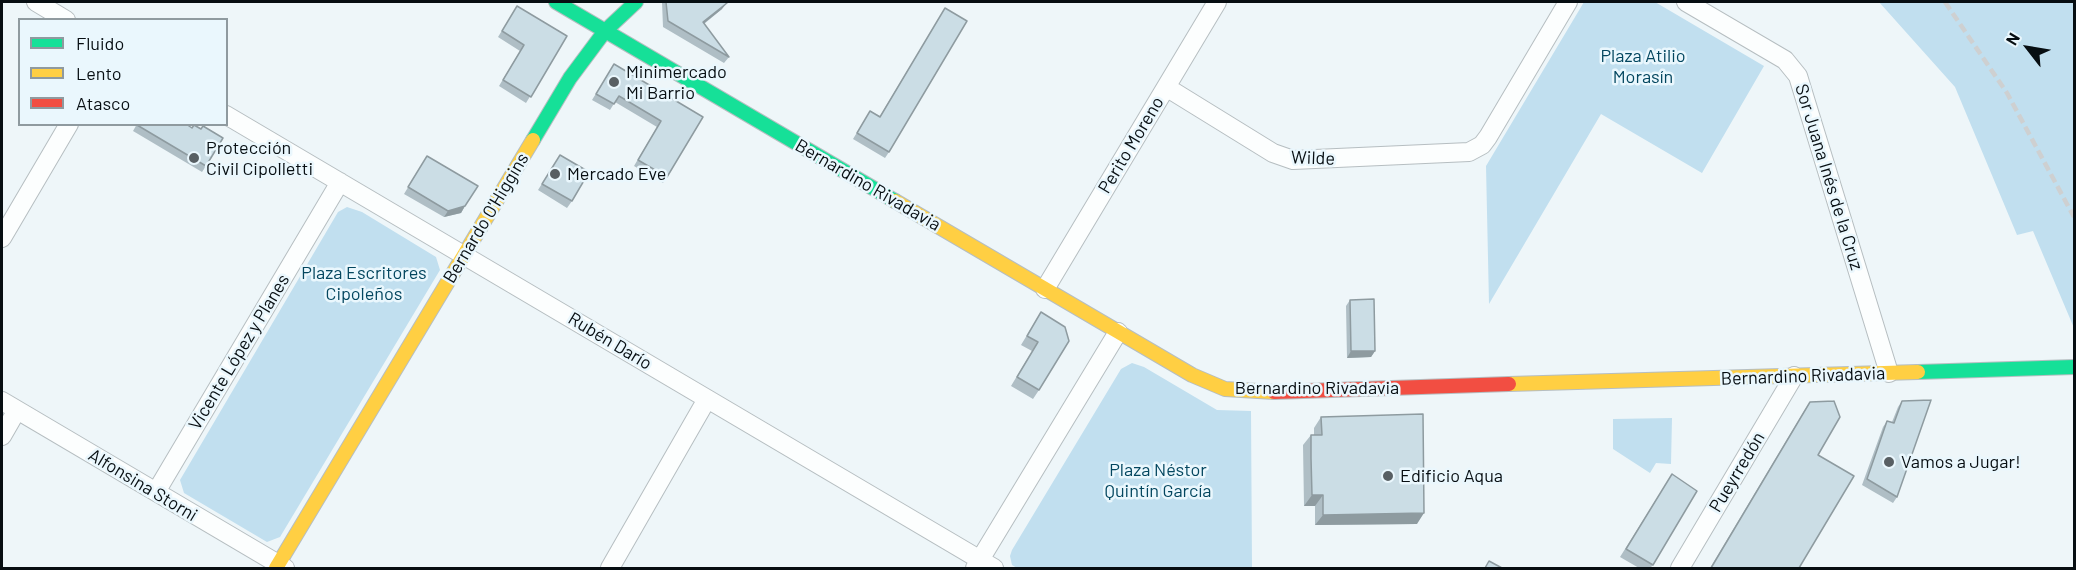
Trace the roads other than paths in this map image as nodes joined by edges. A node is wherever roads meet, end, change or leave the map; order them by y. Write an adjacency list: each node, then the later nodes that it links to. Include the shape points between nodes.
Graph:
1 (36, 2): 7 (street)
2 (556, 2): 8 (main road, Bernardino Rivadavia)
3 (636, 2): 8 (main road, Bernardo O'Higgins)
4 (1217, 2): 9 (street, Perito Moreno)
5 (1568, 2): 9 (street, Wilde, via 1491,132 1478,148 1464,153 1293,160 1273,153)
6 (1686, 2): 18 (street, Sor Juana Inés de la Cruz, via 1785,60 1798,76)
7 (63, 18)
8 (605, 31): 14 (main road, Bernardo O'Higgins, via 570,78); 15 (main road, Bernardino Rivadavia)
9 (1166, 87): 15 (street, Perito Moreno)
10 (228, 115): 12 (street, Rubén Darío)
11 (68, 126): 13 (street)
12 (340, 182): 14 (street, Rubén Darío); 23 (street, Vicente López y Planes)
13 (2, 238)
14 (464, 255): 20 (street, Rubén Darío); 25 (main road, Bernardo O'Higgins)
15 (1045, 289): 16 (main road, Bernardino Rivadavia)
16 (1118, 332): 19 (main road, Bernardino Rivadavia, via 1208,383 1242,392); 24 (street)
17 (2074, 367): 18 (main road, Bernardino Rivadavia)
18 (1889, 373): 19 (main road, Bernardino Rivadavia)
19 (1794, 376): 27 (street, Pueyrredón)
20 (707, 399): 24 (street, Rubén Darío); 26 (street)
21 (9, 405): 22 (street); 23 (street, Alfonsina Storni)
22 (2, 436)
23 (156, 492): 25 (street, Alfonsina Storni)
24 (983, 566)
25 (280, 567)
26 (610, 568)
27 (1680, 568)

